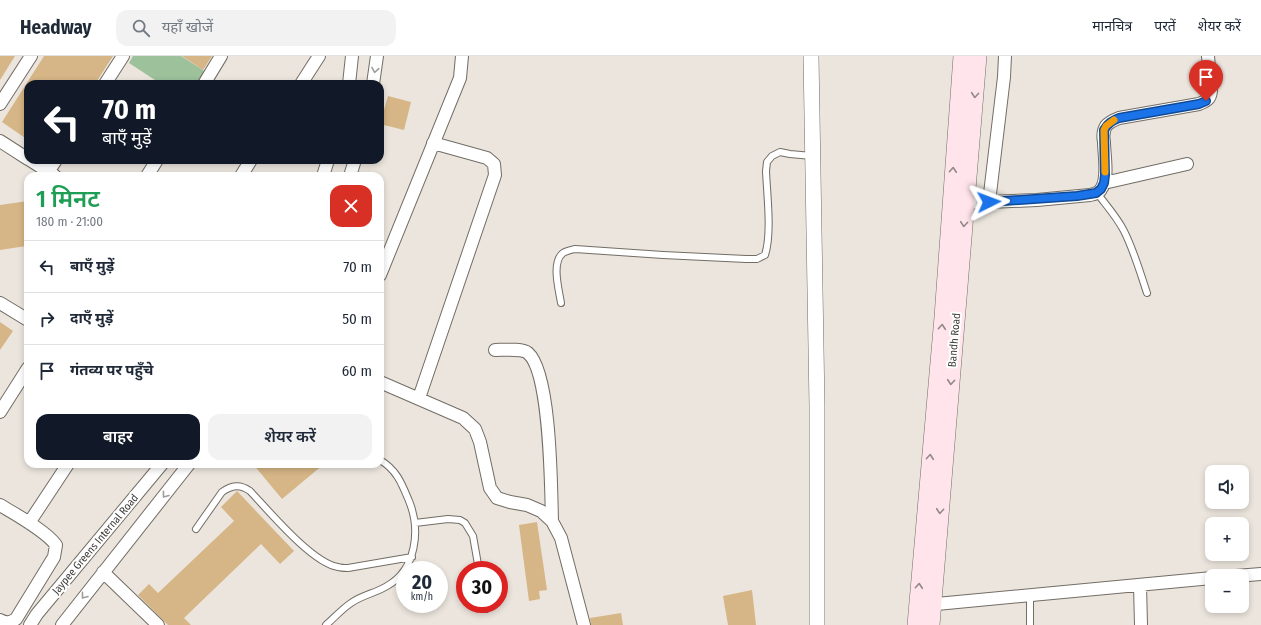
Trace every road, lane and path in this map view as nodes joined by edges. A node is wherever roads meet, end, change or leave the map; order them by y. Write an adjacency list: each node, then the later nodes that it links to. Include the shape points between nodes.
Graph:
1 (31, 56): 18 (street)
2 (123, 56): 13 (street)
3 (221, 56): 14 (street)
4 (319, 56): 15 (street)
5 (352, 56): 16 (street)
6 (377, 56): 17 (street, one-way to 17)
7 (462, 56): 20 (street, via 460,78)
8 (811, 56): 22 (street)
9 (962, 56): 57 (main road, Bandh Road, one-way to 9)
10 (978, 56): 29 (main road, Bandh Road, one-way to 29)
11 (1006, 56): 28 (street)
12 (1208, 56): 26 (street, via 1211,92 1206,101 1119,118 1106,126 1103,138)
13 (108, 80)
14 (206, 80)
15 (304, 80)
16 (349, 80)
17 (373, 80)
18 (0, 104)
19 (0, 141): 21 (street)
20 (433, 143): 30 (street); 38 (street, via 487,158 494,164 495,174)
21 (24, 156)
22 (812, 156): 33 (lane, via 780,152 767,162 768,226 765,255 757,259 746,259 575,249 564,252 557,259 556,272); 59 (street, via 817,406)
23 (37, 164): 25 (street)
24 (1187, 164): 26 (street)
25 (49, 172)
26 (1104, 183): 27 (street)
27 (1096, 193): 28 (street); 31 (lane, via 1124,230)
28 (989, 202): 29 (street)
29 (965, 203): 57 (main road, Bandh Road, one-way to 57)
30 (384, 265)
31 (1147, 292)
32 (0, 303): 34 (street)
33 (561, 303)
34 (24, 318)
35 (495, 350): 45 (street, via 522,350 528,353 536,367 547,416)
36 (24, 374): 39 (street)
37 (384, 384): 38 (street)
38 (419, 398): 45 (street, via 463,418 475,429 490,488 497,498 527,505 541,511)
39 (0, 412)
40 (384, 462): 47 (lane, via 396,473 402,484)
41 (65, 468): 46 (street)
42 (159, 468): 60 (street, Jaypee Greens Internal Road)
43 (186, 468): 51 (street, Jaypee Greens Internal Road, one-way to 51)
44 (0, 505): 46 (street)
45 (552, 521): 64 (street, via 561,538)
46 (29, 523): 58 (street, via 52,540 56,545 56,551 16,619 10,622)
47 (415, 524): 49 (lane, via 416,539); 50 (lane, via 448,519 466,523 473,536)
48 (196, 529): 49 (lane, via 222,492 228,488 244,486 313,554 337,567 348,568)
49 (412, 556): 63 (lane, via 405,570 389,586 360,597)
50 (477, 561)
51 (103, 572): 61 (street, Jaypee Greens Internal Road, one-way to 61); 62 (street)
52 (1261, 574): 53 (street)
53 (1249, 575)
54 (1205, 579): 55 (street)
55 (1140, 585): 56 (street); 68 (street)
56 (1030, 596): 57 (street); 67 (lane)
57 (925, 605): 65 (main road, Bandh Road); 66 (main road, Bandh Road)
58 (0, 620)
59 (814, 624)
60 (30, 625)
61 (62, 625)
62 (158, 625)
63 (326, 625)
64 (584, 625)
65 (916, 625)
66 (931, 625)
67 (1030, 625)
68 (1141, 625)

